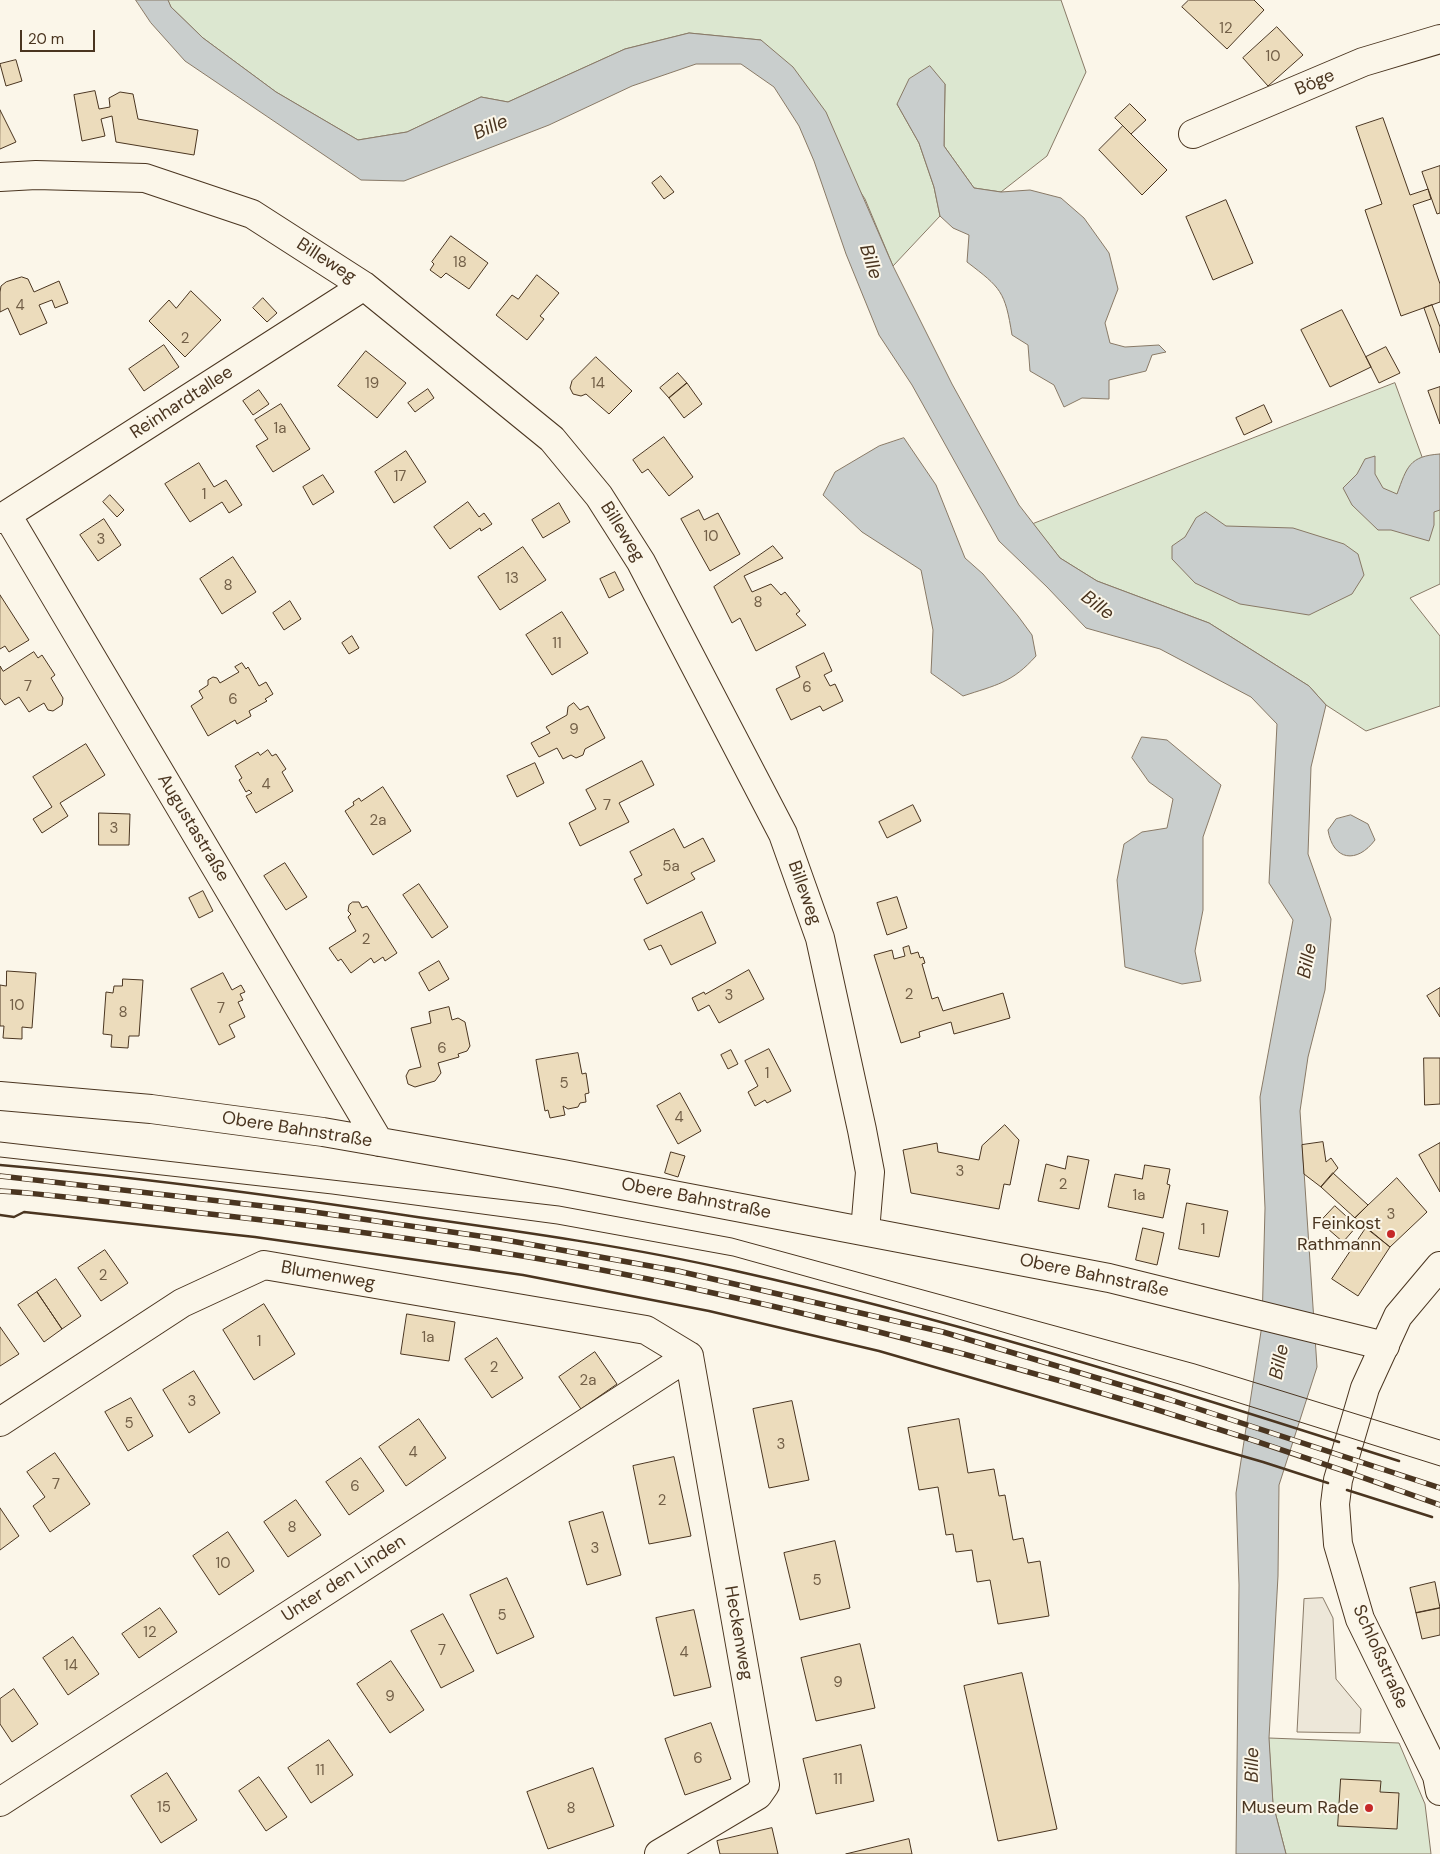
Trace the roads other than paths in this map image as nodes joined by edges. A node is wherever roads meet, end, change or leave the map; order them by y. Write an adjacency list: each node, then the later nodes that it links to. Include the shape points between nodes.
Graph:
1 (1440, 39): 2 (street, Böge, via 1363,62)
2 (1193, 134)
3 (0, 177): 4 (street, Billeweg, via 145,178 252,214)
4 (364, 286): 5 (street, Reinhardtallee); 8 (street, Billeweg, via 552,439 600,496 641,562 783,834 820,938 870,1172)
5 (3, 517): 7 (street, Augustastraße)
6 (0, 1096): 7 (street, Obere Bahnstraße, via 151,1109)
7 (379, 1142): 8 (street, Obere Bahnstraße)
8 (865, 1230): 10 (street, Obere Bahnstraße, via 1109,1278)
9 (1440, 1266): 10 (street, Schloßstraße, via 1398,1316)
10 (1385, 1346): 13 (street, Schloßstraße, via 1365,1388 1338,1480 1335,1504 1338,1544 1360,1619)
11 (689, 1356): 12 (street, Blumenweg, via 646,1330 264,1265 182,1303); 14 (street, Unter den Linden); 15 (street, Heckenweg, via 765,1785 758,1795)
12 (0, 1422)
13 (1439, 1780)
14 (0, 1802)
15 (659, 1854)

